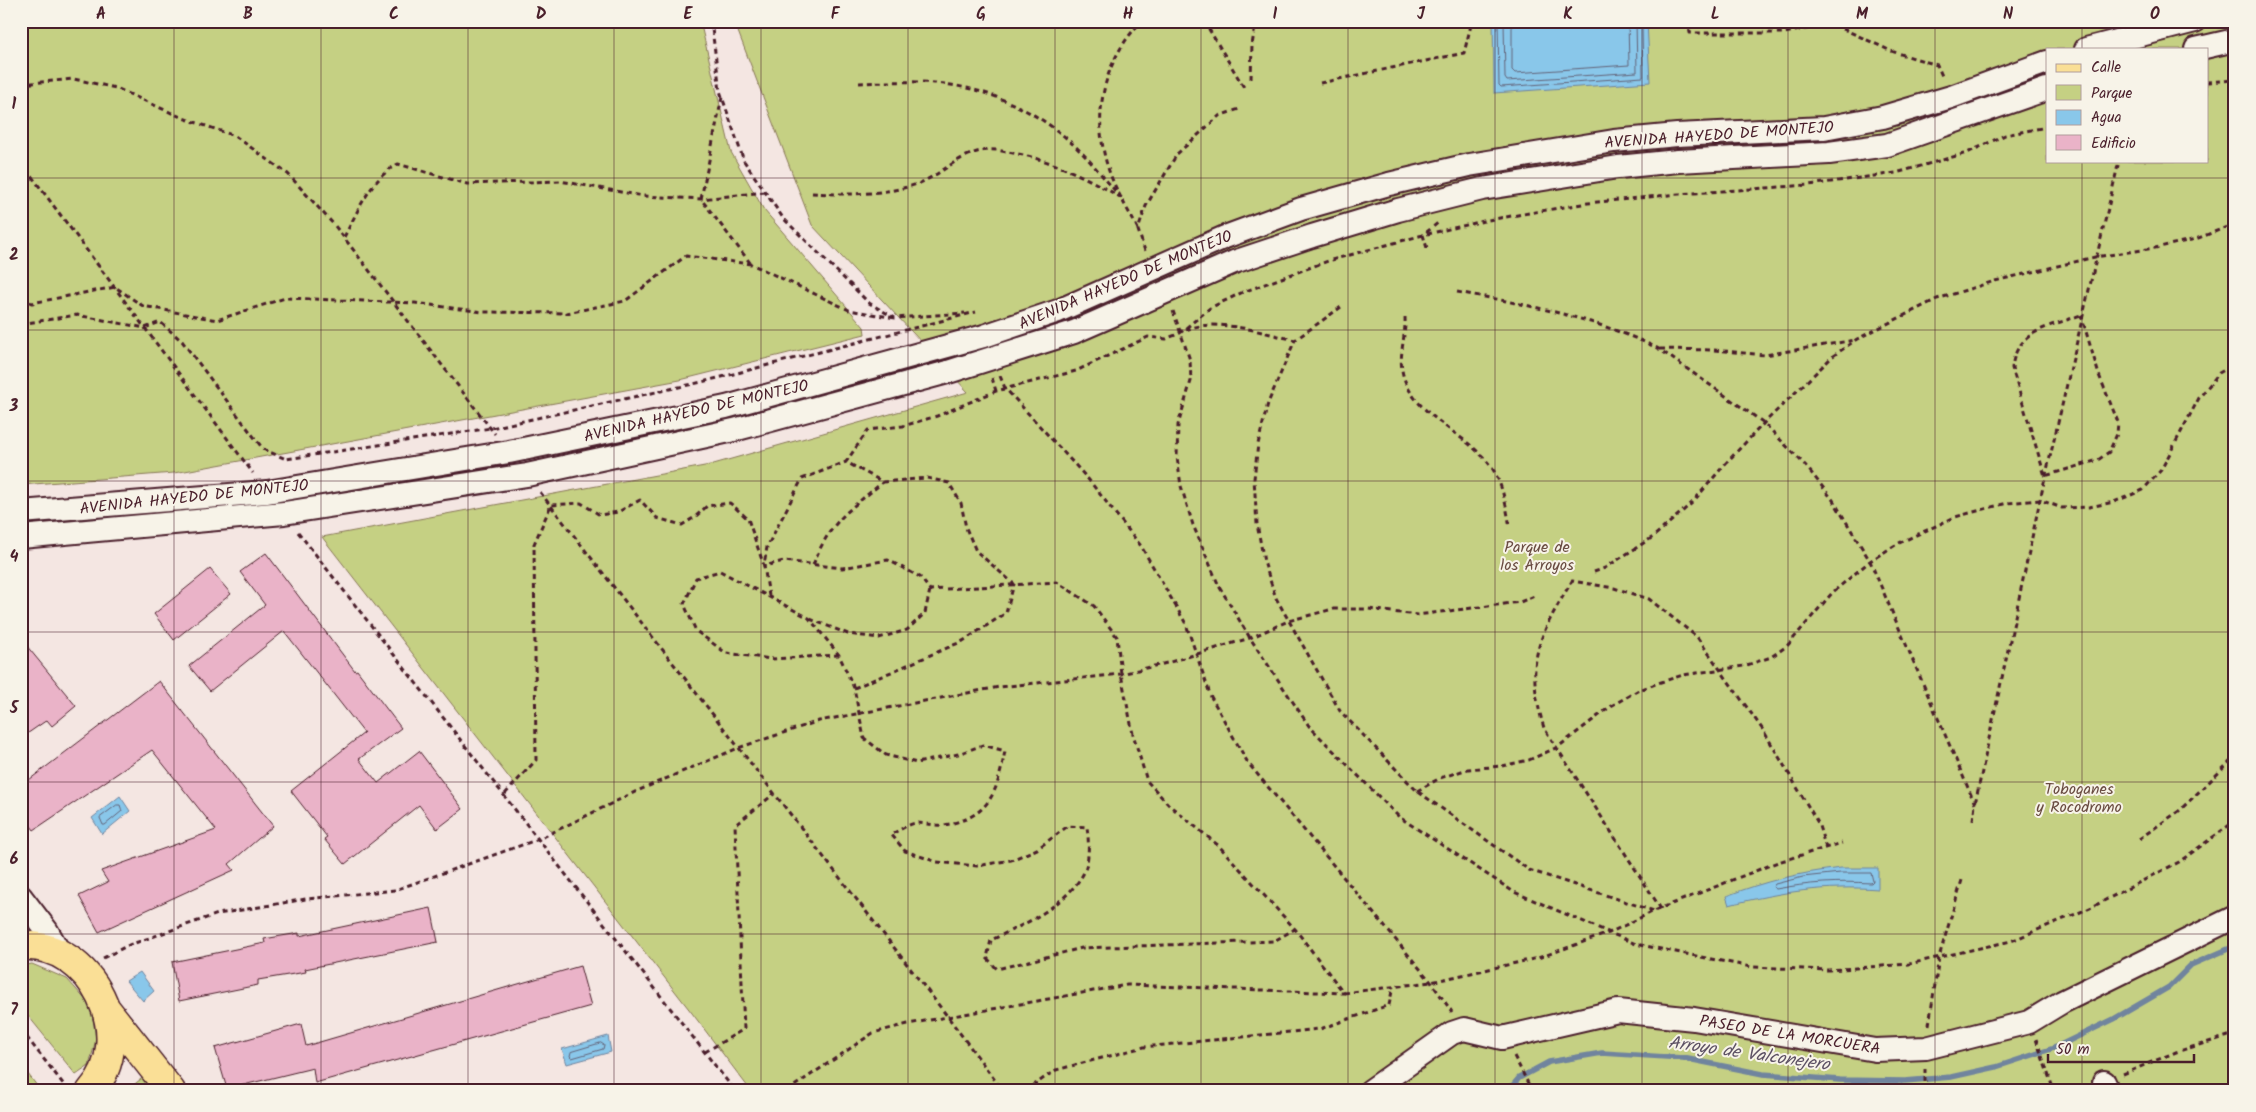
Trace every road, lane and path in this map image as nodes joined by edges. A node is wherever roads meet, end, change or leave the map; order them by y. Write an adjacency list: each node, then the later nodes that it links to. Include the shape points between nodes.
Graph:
1 (711, 21): 23 (path)
2 (1142, 21): 31 (path, via 1128,35 1116,56 1106,80 1100,112 1109,170)
3 (1204, 21): 21 (path)
4 (1256, 21): 15 (path)
5 (1472, 21): 19 (path, via 1464,53)
6 (1688, 21): 10 (path, via 1690,34 1728,35 1784,33)
7 (1826, 21): 10 (path)
8 (1848, 21): 10 (path)
9 (2195, 21): 12 (street)
10 (1830, 24): 24 (path, via 1891,51 1937,65)
11 (2235, 40): 13 (street)
12 (2090, 48)
13 (2200, 48)
14 (2046, 62): 24 (street, AVENIDA HAYEDO DE MONTEJO)
15 (1251, 79)
16 (2235, 80): 17 (path)
17 (2208, 82)
18 (859, 83): 31 (path, via 951,84 985,93 1025,110 1053,127)
19 (1320, 83)
20 (21, 84): 35 (path, via 74,79 116,88 183,118 235,136 288,174)
21 (1245, 89)
22 (2046, 89): 40 (street, via 1888,145 1828,153 1618,167 1482,189 1312,236 1234,262)
23 (722, 96): 29 (path, via 744,161); 32 (path)
24 (1951, 97): 38 (street, AVENIDA HAYEDO DE MONTEJO, via 1883,117 1824,128 1614,141 1469,165 1301,209 1225,236)
25 (1242, 108): 34 (path, via 1219,116 1176,154 1146,206)
26 (2046, 128): 50 (path, via 2005,135 1966,153 1896,173 1809,186 1588,203 1423,234 1328,261 1243,292 1210,308)
27 (21, 162): 39 (path)
28 (2119, 162): 36 (path)
29 (765, 192): 32 (path); 47 (path, via 783,218 869,303)
30 (812, 193): 31 (path, via 842,195 917,184 962,157 988,150 1024,154 1065,168)
31 (1122, 198): 34 (path)
32 (701, 199): 35 (path, via 643,196 560,181 467,184 398,164 386,170 369,192); 37 (path)
33 (2235, 224): 36 (path, via 2163,246)
34 (1138, 230): 38 (path)
35 (344, 237): 43 (path)
36 (2095, 257): 45 (path); 51 (path, via 2027,272 1937,300)
37 (751, 264): 43 (path, via 686,256 625,301 567,313 483,312); 47 (path, via 849,310)
38 (1154, 268): 58 (street, AVENIDA HAYEDO DE MONTEJO, via 1058,311 946,348 726,407)
39 (115, 287): 42 (path, via 32,303); 43 (path, via 143,306 217,320 285,298); 49 (path)
40 (1164, 292): 50 (path); 60 (street, via 1074,332 948,372 734,430)
41 (1457, 292): 53 (path, via 1558,312)
42 (21, 299)
43 (394, 302): 57 (path)
44 (1341, 307): 52 (path)
45 (2081, 315): 61 (path); 61 (path, via 2035,332 2022,341 2014,354 2012,368); 61 (path, via 2099,375 2118,422 2117,434 2109,452 2098,460)
46 (1405, 317): 70 (path, via 1401,358 1403,376 1424,409 1469,442 1490,465 1502,492)
47 (895, 318): 57 (path, via 976,312 702,382)
48 (21, 324): 49 (path, via 77,315)
49 (145, 328): 57 (path, via 160,322 182,341 263,449 286,459); 63 (path)
50 (1180, 333): 52 (path, via 1196,326 1213,324); 55 (path, via 1166,339 1148,337 1076,371); 82 (path, via 1190,360 1191,381 1178,425 1177,457 1181,486 1193,525 1220,586)
51 (1857, 339): 53 (path, via 1766,355); 56 (path, via 1833,356)
52 (1295, 340): 81 (path, via 1268,403 1254,479 1264,562)
53 (1659, 349): 56 (path)
54 (2235, 364): 65 (path, via 2219,373 2198,398 2161,470 2143,490 2114,502 2089,507 2062,508)
55 (1005, 388): 59 (path, via 937,416 903,426 868,430); 83 (path, via 1088,479 1141,546 1186,624)
56 (1764, 424): 72 (path, via 1805,465 1833,500); 75 (path, via 1692,503 1653,537)
57 (491, 428): 58 (path)
58 (509, 452): 63 (street, AVENIDA HAYEDO DE MONTEJO)
59 (846, 462): 62 (path); 74 (path, via 802,479 766,547)
60 (527, 475): 66 (path); 68 (street)
61 (2045, 476): 65 (path)
62 (883, 482): 73 (path, via 839,518 823,541); 76 (path, via 927,478 949,483 961,503 966,528 976,551)
63 (267, 492): 64 (street, AVENIDA HAYEDO DE MONTEJO)
64 (229, 496): 67 (street, AVENIDA HAYEDO DE MONTEJO); 69 (street, via 235,510)
65 (2040, 500): 72 (path, via 2007,503 1955,517 1897,544); 95 (path)
66 (550, 505): 74 (path, via 581,503 600,516 618,512 640,500 657,518 682,525 707,506 730,503 748,519); 90 (path); 93 (path, via 534,544 536,760)
67 (21, 512)
68 (284, 513): 69 (street); 93 (path)
69 (231, 518): 71 (street)
70 (1510, 527)
71 (21, 536)
72 (1870, 561): 85 (path, via 1833,592 1787,646 1771,657 1744,666); 95 (path)
73 (813, 565): 74 (path, via 784,561); 77 (path, via 842,568 888,560 920,577)
74 (764, 566): 79 (path)
75 (1594, 572)
76 (1014, 584): 77 (path); 86 (path, via 1056,582 1094,606 1117,637); 87 (path, via 1006,612 963,641)
77 (930, 590): 80 (path, via 925,613 907,630 878,638 848,634)
78 (1537, 595): 81 (path, via 1520,602 1418,615 1334,609)
79 (769, 596): 80 (path); 84 (path, via 720,571 696,578 684,604 696,631 726,653 770,659)
80 (809, 618): 84 (path)
81 (1288, 621): 82 (path); 92 (path, via 1340,711)
82 (1250, 638): 83 (path); 108 (path, via 1309,726 1399,817 1514,892)
83 (1197, 654): 86 (path); 112 (path, via 1211,697 1248,763)
84 (839, 655): 87 (path)
85 (1720, 669): 89 (path, via 1683,675 1637,691 1611,706); 89 (path, via 1697,637 1648,599 1614,588 1572,581 1545,628 1534,677 1544,728); 101 (path, via 1787,770 1818,823)
86 (1122, 674): 88 (path, via 999,687); 107 (path, via 1133,734 1147,780 1169,805 1219,846)
87 (854, 688): 88 (path)
88 (859, 714): 90 (path, via 819,721); 107 (path, via 864,738 886,755 918,763 983,745 1005,751 1000,779 988,805 969,818 942,825 914,823 891,834 905,851 937,862 977,866 1011,860 1037,849 1068,826 1087,827 1089,847 1082,876 1060,900 1029,922 991,940 987,958 997,968 1082,948 1274,941)
89 (1558, 747): 92 (path, via 1529,760 1458,772); 104 (path)
90 (738, 748): 94 (path); 98 (path, via 637,791)
91 (2235, 757): 99 (path, via 2179,811)
92 (1417, 791): 105 (path, via 1530,870)
93 (505, 794): 98 (path)
94 (774, 794): 116 (path); 122 (path, via 735,824 744,1029)
95 (1974, 804): 96 (path)
96 (1973, 820)
97 (2235, 821): 110 (path, via 2179,862 2090,908 2011,941)
98 (540, 839): 111 (path, via 395,890 306,899 218,914); 122 (path)
99 (2139, 839)
100 (1842, 843): 101 (path)
101 (1826, 848): 104 (path, via 1778,862)
102 (1962, 880): 110 (path)
103 (21, 897): 111 (street)
104 (1661, 909): 105 (path)
105 (1654, 911): 108 (path)
106 (2235, 917): 117 (street, PASEO DE LA MORCUERA, via 2062,1002)
107 (1296, 929): 114 (path)
108 (1609, 933): 110 (path, via 1636,944 1751,967 1830,970 1909,964); 112 (path, via 1538,958)
109 (21, 946): 111 (main road, via 41,948)
110 (1939, 957): 121 (path)
111 (71, 962): 115 (main road, via 97,988)
112 (1432, 982): 113 (path); 118 (path)
113 (1393, 987): 114 (path); 131 (path, via 1389,1005 1320,1029 1144,1047 1056,1070)
114 (1344, 993): 116 (path, via 1127,985)
115 (108, 1010): 126 (main road, via 111,1036 107,1062); 127 (main road)
116 (948, 1017): 129 (path, via 873,1033); 130 (path)
117 (2030, 1022): 121 (street, PASEO DE LA MORCUERA); 134 (path)
118 (1464, 1029): 121 (street, PASEO DE LA MORCUERA, via 1502,1038 1618,1011 1694,1019 1876,1050); 132 (street, via 1452,1033)
119 (21, 1030): 125 (path)
120 (2235, 1034): 124 (path, via 2176,1052)
121 (1926, 1048)
122 (705, 1052): 128 (path)
123 (1517, 1060): 133 (path)
124 (2106, 1086): 135 (path)
125 (68, 1091)
126 (91, 1091)
127 (171, 1091)
128 (735, 1091)
129 (787, 1091)
130 (1003, 1091)
131 (1024, 1091)
132 (1370, 1091)
133 (1532, 1091)
134 (2054, 1091)
135 (2070, 1091)

